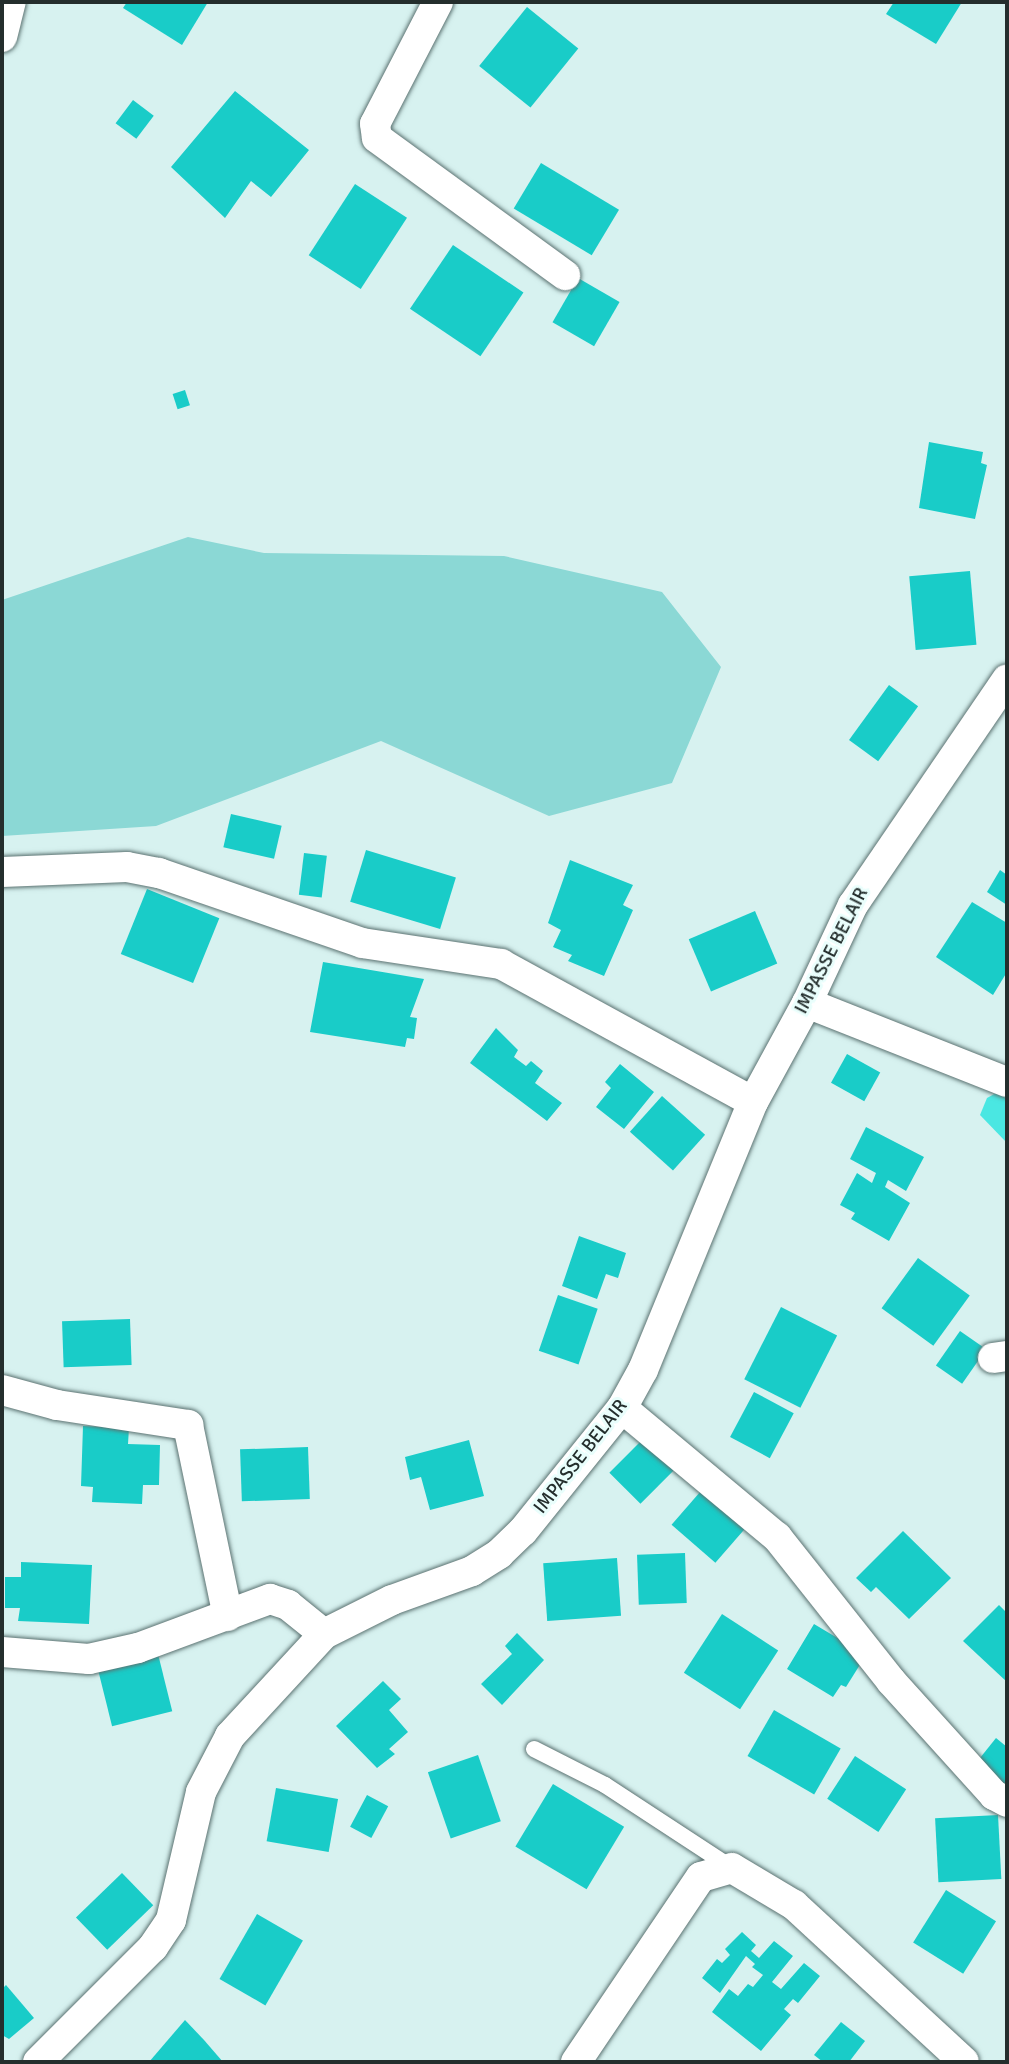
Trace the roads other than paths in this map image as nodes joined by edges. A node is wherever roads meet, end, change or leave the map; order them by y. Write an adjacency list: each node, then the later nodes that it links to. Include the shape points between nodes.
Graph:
1 (11, 2): 3 (street)
2 (438, 2): 4 (street, via 375,124 377,138)
3 (2, 37)
4 (565, 275)
5 (1007, 678): 7 (street, IMPASSE BELAIR, via 853,905)
6 (2, 872): 9 (street, via 127,867 159,873 362,943 501,964)
7 (807, 1003): 8 (street); 9 (street, IMPASSE BELAIR)
8 (1007, 1082)
9 (753, 1102): 11 (street, IMPASSE BELAIR, via 643,1370)
10 (2, 1390): 12 (street, via 57,1405 188,1425)
11 (622, 1408): 13 (street, IMPASSE BELAIR, via 523,1531 499,1554 472,1571 392,1600); 16 (street, via 777,1537 891,1681 995,1795)
12 (228, 1616): 13 (street, via 270,1599 288,1605); 14 (street, via 138,1648 89,1659)
13 (324, 1634): 18 (street, IMPASSE BELAIR, via 230,1735 214,1762 201,1791 182,1889 171,1920 153,1947)
14 (2, 1652)
15 (534, 1749): 17 (lane, via 605,1785)
16 (1007, 1802)
17 (732, 1868): 19 (street, via 701,1877); 20 (street, via 794,1905)
18 (38, 2062)
19 (576, 2062)
20 (964, 2062)

